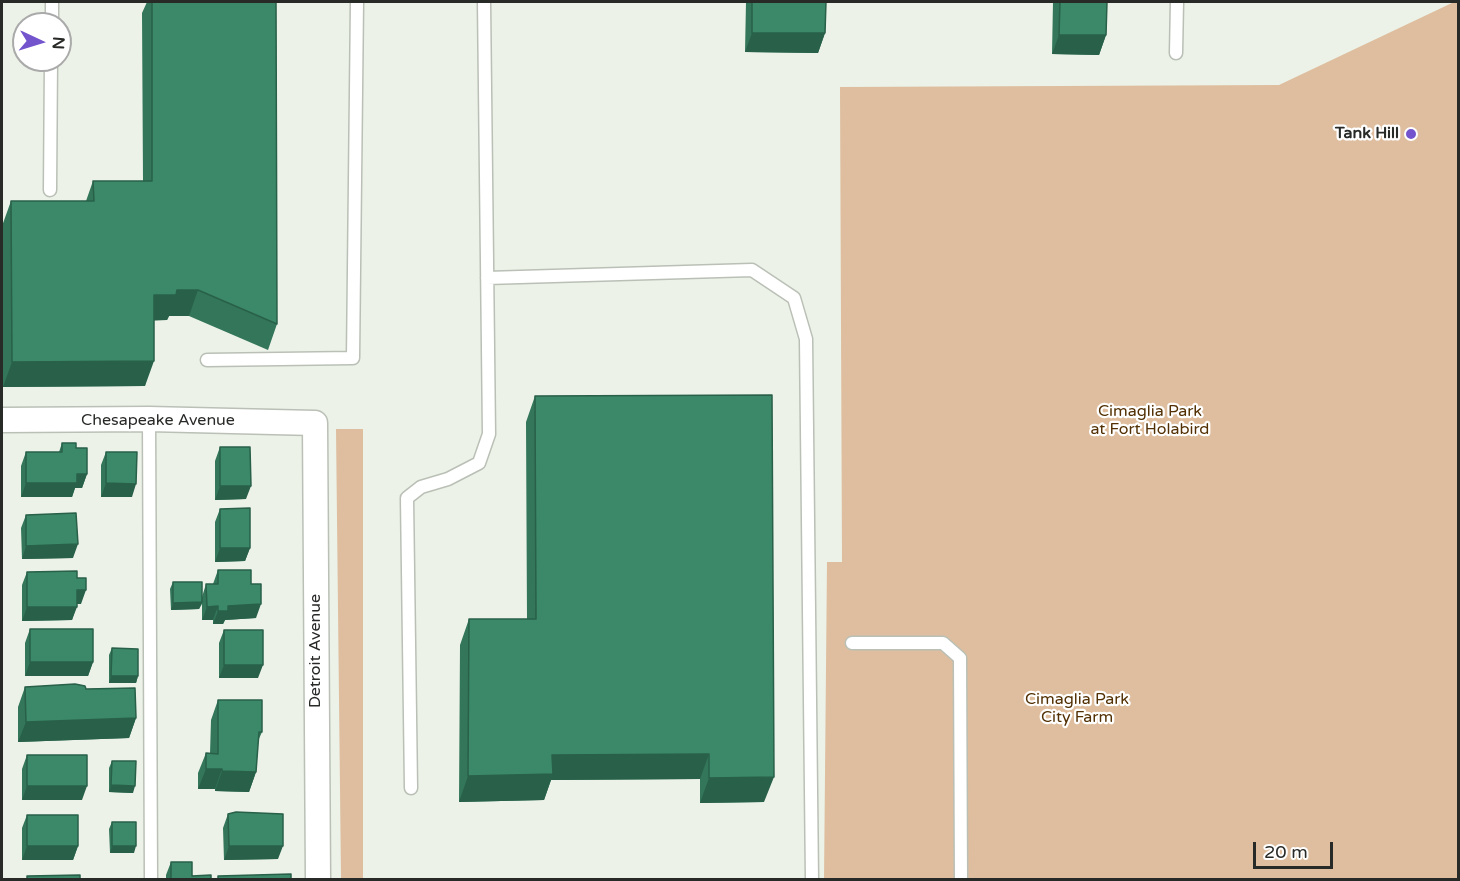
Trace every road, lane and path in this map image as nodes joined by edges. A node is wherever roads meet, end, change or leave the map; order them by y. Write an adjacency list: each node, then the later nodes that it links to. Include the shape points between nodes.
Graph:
1 (357, 2): 8 (lane, via 352,358)
2 (484, 2): 7 (lane)
3 (1177, 2): 4 (lane)
4 (1176, 53)
5 (51, 72): 6 (lane)
6 (50, 190)
7 (487, 278): 13 (lane, via 489,434 479,463 421,487 407,498); 16 (lane, via 752,270 794,298 806,339)
8 (207, 360)
9 (149, 419): 10 (street, Chesapeake Avenue); 11 (street, Chesapeake Avenue); 14 (lane)
10 (2, 420)
11 (315, 423): 15 (street, Detroit Avenue)
12 (852, 644): 17 (lane, via 943,643 960,658)
13 (411, 788)
14 (151, 879)
15 (318, 879)
16 (812, 879)
17 (961, 879)

